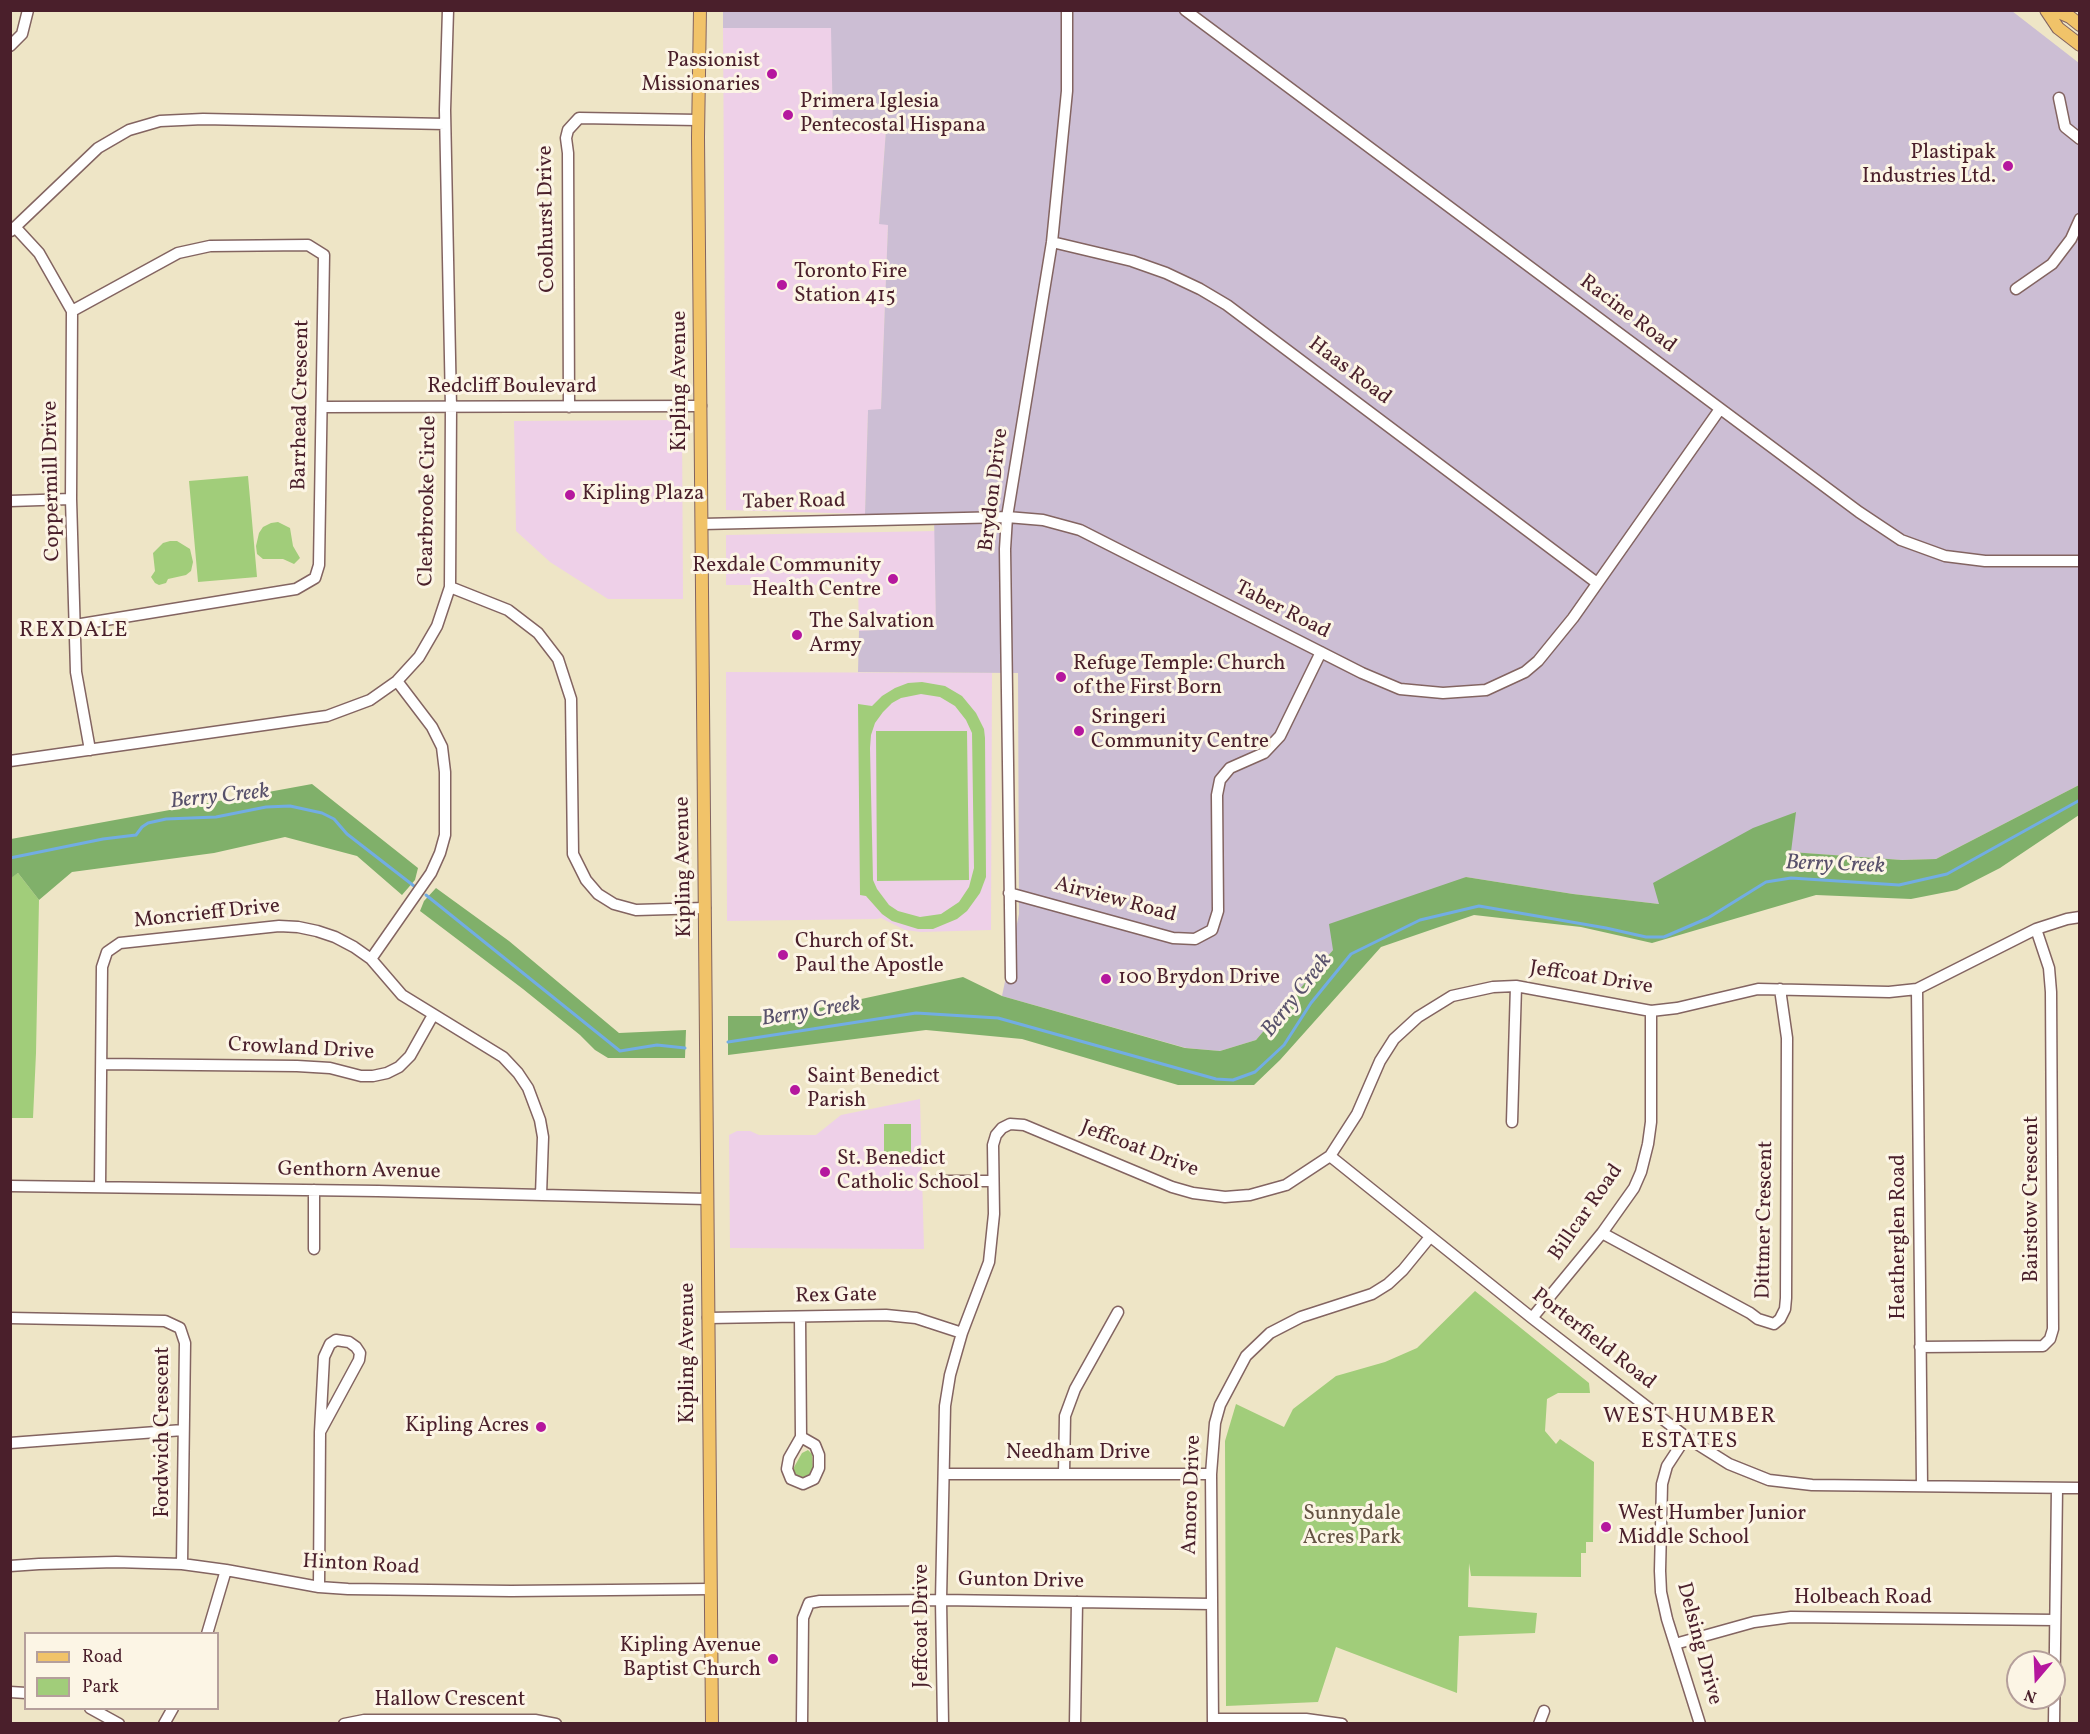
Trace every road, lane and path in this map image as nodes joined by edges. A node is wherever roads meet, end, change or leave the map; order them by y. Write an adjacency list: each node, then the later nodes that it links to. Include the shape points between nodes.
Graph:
1 (28, 10): 10 (street, via 22,34)
2 (448, 10): 13 (street, Clearbrooke Circle)
3 (700, 10): 12 (main road, Kipling Avenue)
4 (1067, 10): 17 (street, Brydon Drive, via 1067,91)
5 (1185, 10): 24 (street, Racine Road)
6 (2046, 10): 9 (main road, via 2058,28)
7 (2054, 10): 8 (main road)
8 (2079, 25)
9 (2079, 45)
10 (10, 46)
11 (2060, 98): 14 (street, via 2065,127)
12 (698, 120): 20 (main road, Kipling Avenue); 23 (street, Coolhurst Drive, via 579,118 568,130)
13 (446, 124): 16 (street, via 160,121 129,130 98,148); 22 (street, Clearbrooke Circle)
14 (2079, 139)
15 (2079, 219): 18 (street, via 2052,264)
16 (13, 229): 19 (street, via 39,253)
17 (1052, 242): 27 (street, Brydon Drive); 30 (street, Haas Road, via 1166,273 1227,305)
18 (2016, 289)
19 (72, 310): 21 (street, Barrhead Crescent, via 178,252 210,246 308,245 324,255); 25 (street, Coppermill Drive)
20 (700, 406): 23 (street, Redcliff Boulevard); 28 (main road, Kipling Avenue)
21 (323, 407): 22 (street, Redcliff Boulevard); 32 (street, Barrhead Crescent, via 319,565 315,578 296,589)
22 (451, 407): 23 (street, Redcliff Boulevard); 31 (street, Clearbrooke Circle)
23 (569, 407)
24 (1720, 409): 29 (street, Racine Road, via 1901,540 1955,558); 30 (street, Taber Road)
25 (71, 500): 26 (street); 32 (street, Coppermill Drive)
26 (10, 501)
27 (1007, 517): 28 (street, Taber Road); 33 (street, Taber Road, via 1043,520 1080,530); 37 (street, Brydon Drive)
28 (702, 524): 38 (main road, Kipling Avenue)
29 (2079, 561)
30 (1597, 583): 33 (street, Taber Road, via 1538,661 1525,672 1486,690 1443,693 1400,689)
31 (450, 586): 34 (street, Clearbrooke Circle, via 436,626 419,657); 38 (street, via 508,610 538,633 558,659 571,699 573,854 586,880 614,904 636,910)
32 (75, 625): 35 (street, Coppermill Drive, via 76,672)
33 (1321, 652): 37 (street, Airview Road, via 1280,736 1264,753 1230,768 1220,780 1218,911 1212,930 1195,939 1173,938)
34 (397, 681): 35 (street, Clearbrooke Circle, via 370,700 327,716); 41 (street, via 432,727 442,747 445,835 440,853 418,891)
35 (90, 750): 36 (street, Clearbrooke Circle)
36 (10, 761)
37 (1009, 893): 42 (street, Brydon Drive)
38 (705, 908): 57 (main road, Kipling Avenue)
39 (2079, 917): 40 (street, Jeffcoat Drive)
40 (2036, 929): 45 (street, Jeffcoat Drive); 67 (street, Bairstow Crescent, via 2049,968 2051,992 2053,1329 2043,1346)
41 (371, 959): 47 (street, Moncrieff Drive, via 402,995); 48 (street, Moncrieff Drive, via 335,937 298,927 120,943 107,952 102,967)
42 (1011, 978)
43 (1516, 986): 46 (street, Jeffcoat Drive); 49 (street); 50 (street, Jeffcoat Drive, via 1452,996 1408,1025 1380,1061 1357,1114)
44 (1780, 989): 45 (street, Jeffcoat Drive); 46 (street, Jeffcoat Drive, via 1748,990); 58 (street, Dittmer Crescent, via 1787,1038 1786,1298 1780,1319 1774,1324 1758,1319)
45 (1917, 989): 67 (street, Heatherglen Road)
46 (1651, 1011): 58 (street, Billcar Road, via 1648,1144 1634,1188)
47 (433, 1015): 48 (street, Crowland Drive, via 410,1056 399,1067 373,1076 297,1066); 56 (street, Moncrieff Drive, via 503,1057 528,1088 543,1137)
48 (102, 1064): 54 (street, Moncrieff Drive)
49 (1512, 1122)
50 (1330, 1156): 52 (street, Jeffcoat Drive, via 1274,1189 1238,1197 1211,1196 1172,1187 1015,1124 1002,1128 994,1139); 59 (street, Porterfield Road)
51 (937, 1181): 52 (street)
52 (992, 1181): 66 (street, Jeffcoat Drive, via 994,1214 989,1262)
53 (10, 1186): 54 (street, Genthorn Avenue)
54 (100, 1187): 55 (street, Genthorn Avenue)
55 (314, 1190): 56 (street, Genthorn Avenue); 60 (street)
56 (541, 1195): 57 (street, Genthorn Avenue)
57 (707, 1199): 64 (main road, Kipling Avenue)
58 (1602, 1233): 65 (street, Billcar Road)
59 (1430, 1237): 65 (street, Porterfield Road); 75 (street, Amoro Drive, via 1403,1270 1372,1294 1283,1324 1256,1345 1220,1405)
60 (314, 1249)
61 (1118, 1312): 74 (street, via 1075,1389 1065,1416)
62 (800, 1317): 64 (street, Rex Gate); 66 (street, Rex Gate, via 886,1315 916,1318); 70 (street)
63 (10, 1318): 68 (street, Fordwich Crescent, via 165,1321 180,1328 185,1343)
64 (708, 1318): 83 (main road, Kipling Avenue)
65 (1532, 1318): 71 (street, Porterfield Road)
66 (962, 1333): 73 (street, Jeffcoat Drive, via 945,1406)
67 (1920, 1347): 76 (street, Heatherglen Road)
68 (183, 1430): 72 (street); 79 (street, Fordwich Crescent)
69 (320, 1432): 69 (street, via 324,1357 336,1340 349,1342 360,1353 359,1360); 82 (street)
70 (801, 1437)
71 (1686, 1437): 76 (street, Porterfield Road, via 1729,1464 1769,1479 1812,1485); 89 (street, Delsing Drive, via 1667,1466 1660,1499 1661,1592)
72 (10, 1443)
73 (945, 1474): 74 (street, Needham Drive); 84 (street, Jeffcoat Drive)
74 (1064, 1474): 75 (street, Needham Drive)
75 (1210, 1474): 86 (street, Amoro Drive)
76 (1922, 1485): 77 (street, Porterfield Road)
77 (2057, 1488): 78 (street, Porterfield Road); 87 (street)
78 (2079, 1488)
79 (182, 1564): 80 (street, Hinton Road); 81 (street, Hinton Road)
80 (10, 1566)
81 (226, 1570): 82 (street, Hinton Road); 88 (street)
82 (319, 1587): 83 (street, Hinton Road, via 511,1591)
83 (711, 1589): 98 (main road, Kipling Avenue)
84 (941, 1600): 85 (street, Gunton Drive); 99 (street, Gunton Drive, via 809,1603 803,1618); 100 (street, Jeffcoat Drive)
85 (1077, 1602): 86 (street, Gunton Drive); 101 (street)
86 (1211, 1604): 93 (street, Amoro Drive)
87 (2055, 1620): 89 (street, Holbeach Road, via 1781,1618); 105 (street)
88 (208, 1632)
89 (1675, 1644): 104 (street, Delsing Drive)
90 (94, 1710): 94 (street)
91 (172, 1710): 95 (street)
92 (1544, 1711): 103 (street)
93 (1213, 1721): 102 (street, via 1306,1719)
94 (119, 1724)
95 (164, 1724)
96 (344, 1724): 97 (street, Hallow Crescent, via 364,1720 535,1720)
97 (556, 1724)
98 (712, 1724)
99 (802, 1724)
100 (943, 1724)
101 (1075, 1724)
102 (1342, 1724)
103 (1539, 1724)
104 (1700, 1724)
105 (2054, 1724)

